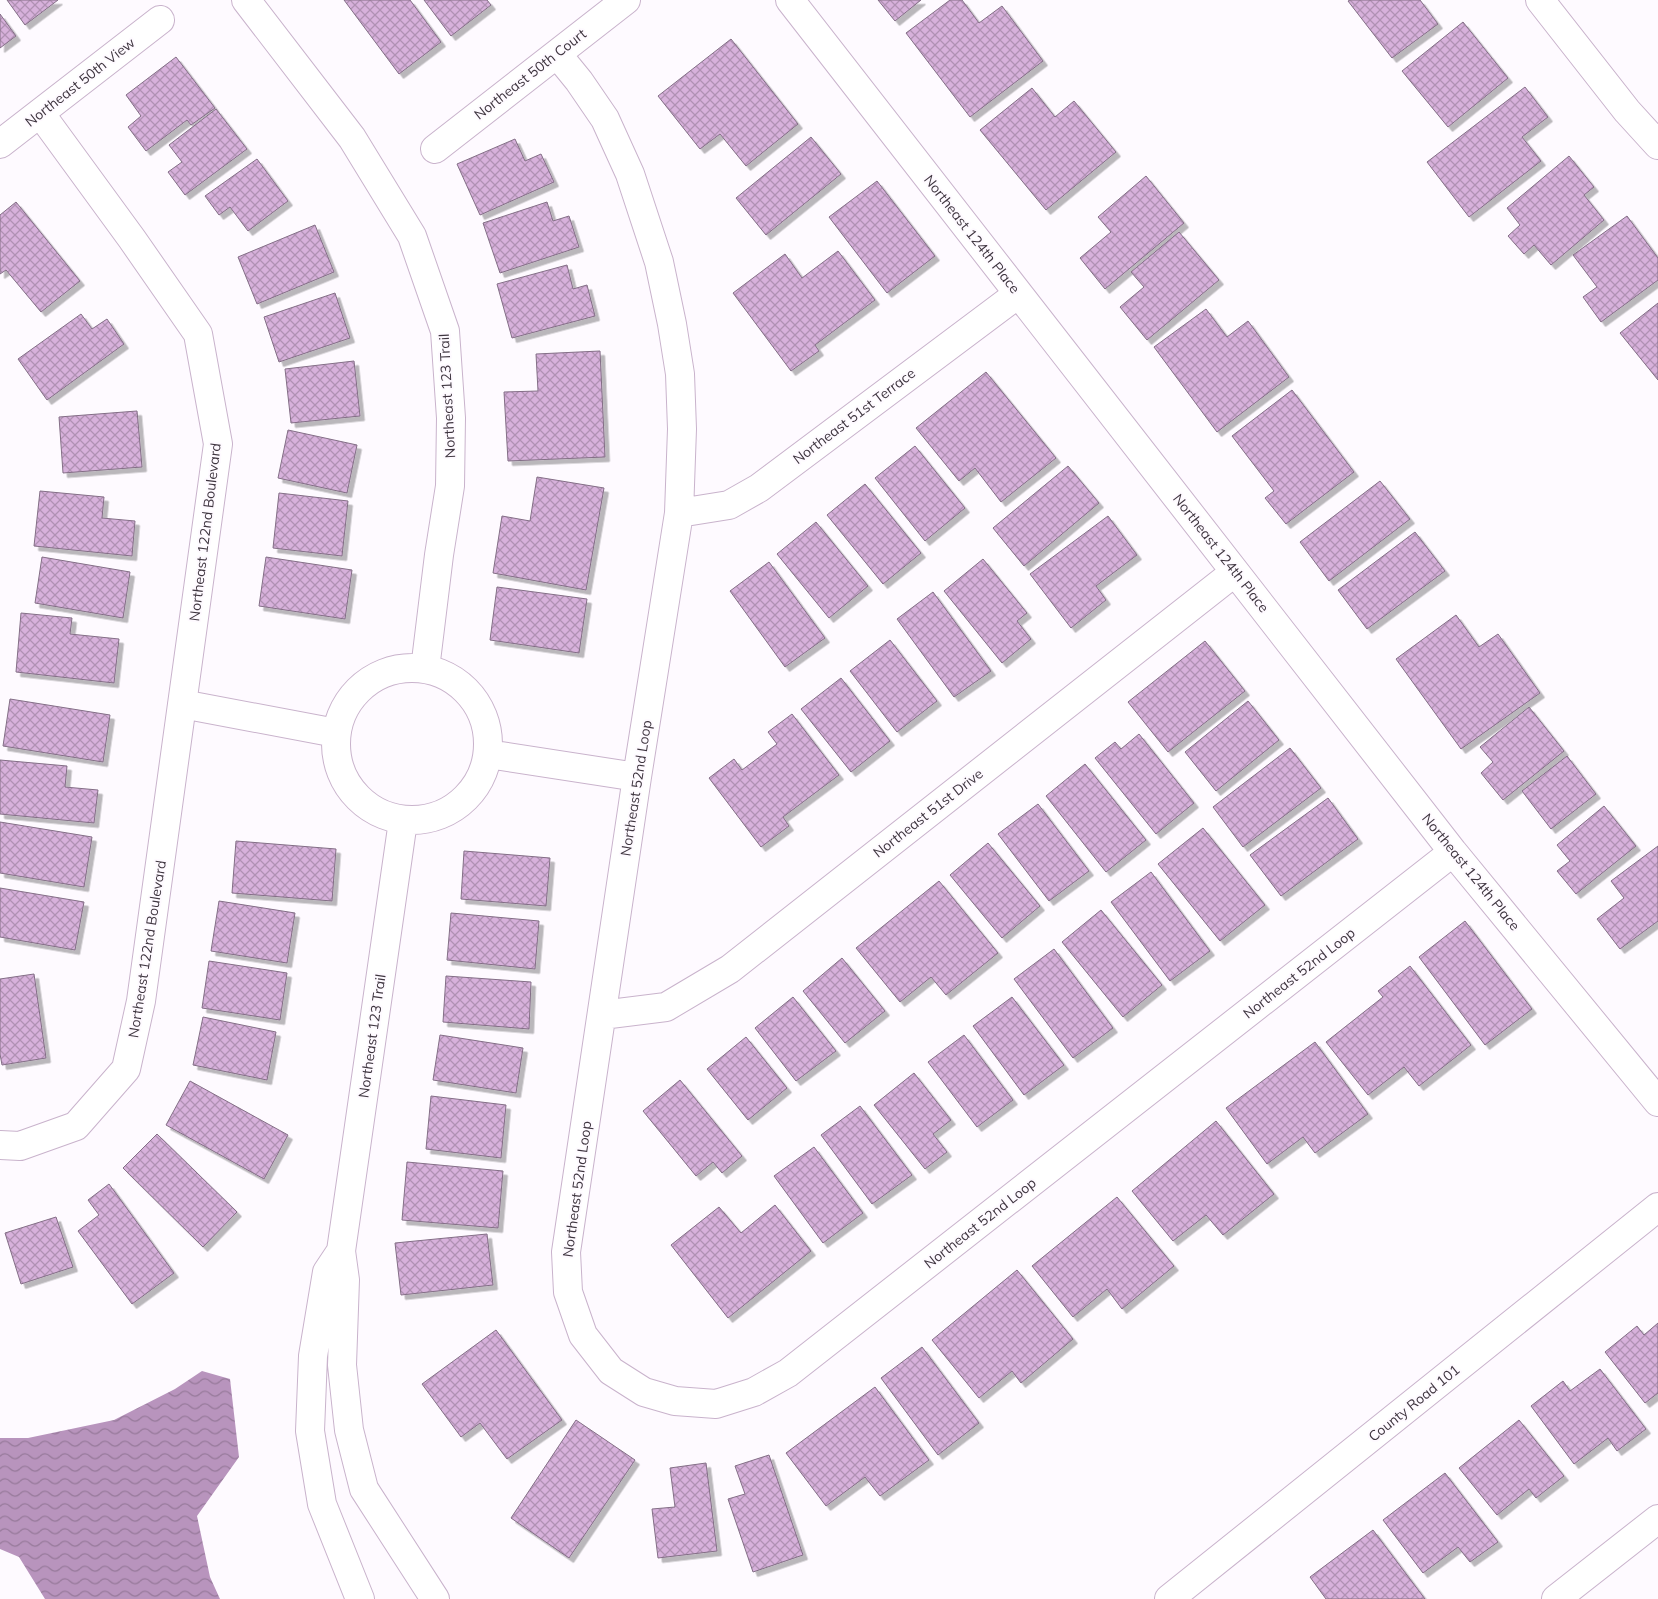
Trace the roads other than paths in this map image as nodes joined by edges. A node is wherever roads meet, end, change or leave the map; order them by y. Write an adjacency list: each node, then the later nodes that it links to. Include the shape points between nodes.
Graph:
1 (246, 0): 14 (street, Northeast 123 Trail, via 352,138 412,236 445,331 451,418 450,486)
2 (626, 0): 6 (street, Northeast 50th Court)
3 (790, 0): 11 (street, Northeast 124th Place)
4 (1540, 0): 9 (street, via 1627,111)
5 (160, 20): 7 (street, Northeast 50th View)
6 (557, 54): 10 (street, Northeast 50th Court); 12 (street, Northeast 52nd Loop, via 605,119 630,174 659,262 680,374)
7 (40, 113): 8 (street, Northeast 50th View); 15 (street, Northeast 122nd Boulevard, via 198,334 218,444)
8 (0, 144)
9 (1658, 145)
10 (435, 149)
11 (1018, 294): 12 (street, Northeast 51st Terrace, via 758,488 730,505); 13 (street, Northeast 124th Place)
12 (679, 513): 18 (street, Northeast 52nd Loop)
13 (1235, 572): 20 (street, Northeast 124th Place); 21 (street, Northeast 51st Drive, via 730,969 666,1007)
14 (425, 668): 16 (street, via 401,668 377,675 357,690 343,709); 17 (street, via 447,676 466,690 480,709 487,730)
15 (182, 704): 16 (street); 23 (street, Northeast 122nd Boulevard, via 141,1002 126,1068 76,1126 20,1146)
16 (336, 733): 19 (street, via 336,757 344,781 360,800 380,814)
17 (488, 754): 18 (street); 19 (street, via 481,777 468,796 450,811 428,819)
18 (637, 777): 21 (street, Northeast 52nd Loop)
19 (403, 821): 25 (street, Northeast 123 Trail)
20 (1453, 852): 21 (street, Northeast 52nd Loop, via 788,1373 754,1392 716,1404 675,1401 644,1392 611,1370 584,1335 568,1292 566,1252); 22 (street, Northeast 124th Place)
21 (602, 1014)
22 (1658, 1102)
23 (0, 1145)
24 (1658, 1206): 29 (street, County Road 101)
25 (341, 1252): 27 (street, Northeast 123 Trail, via 327,1272 313,1356 310,1430 322,1504); 28 (street, Northeast 123 Trail, via 344,1280 342,1365 349,1430 364,1489)
26 (1658, 1519): 30 (street)
27 (360, 1599)
28 (435, 1599)
29 (1170, 1599)
30 (1556, 1599)

